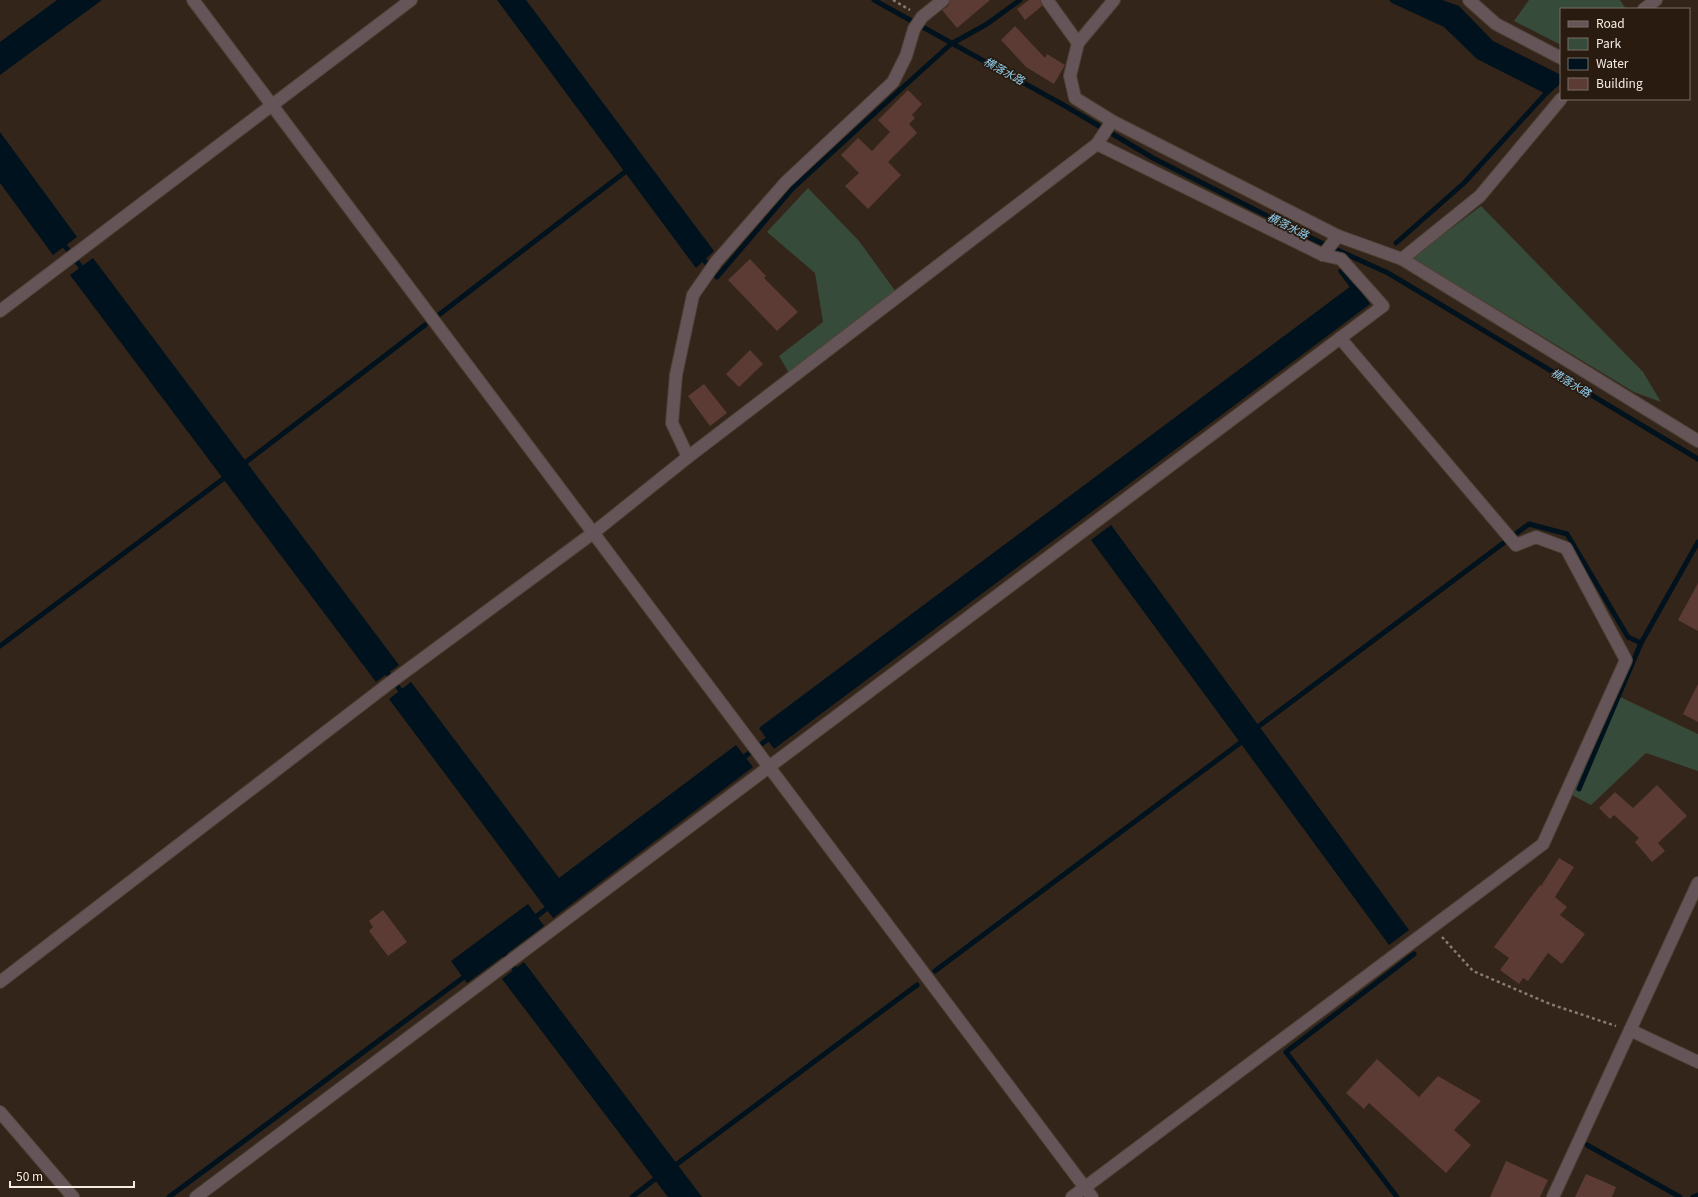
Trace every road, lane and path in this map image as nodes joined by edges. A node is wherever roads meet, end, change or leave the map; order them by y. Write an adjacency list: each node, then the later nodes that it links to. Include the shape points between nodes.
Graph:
1 (193, 0): 14 (street)
2 (411, 0): 14 (street)
3 (893, 0): 10 (path)
4 (943, 0): 10 (street)
5 (1047, 0): 11 (street)
6 (1114, 0): 11 (street)
7 (1469, 0): 12 (street, via 1496,24)
8 (1656, 0): 9 (street)
9 (1645, 8)
10 (922, 17): 23 (street, via 914,29 906,56 894,82 786,182 716,262 693,295 676,375 672,423)
11 (1078, 43): 15 (street, via 1070,76 1075,98)
12 (1560, 57)
13 (1561, 100): 19 (street, via 1480,196)
14 (273, 106): 20 (street); 24 (street)
15 (1112, 121): 16 (street); 17 (street)
16 (1097, 144): 18 (street); 23 (street)
17 (1338, 236): 18 (street); 19 (street)
18 (1323, 256): 21 (street, via 1341,260 1383,306)
19 (1402, 259): 22 (street)
20 (0, 310)
21 (1340, 338): 25 (street); 27 (street, via 1516,545 1536,537 1566,548 1626,660 1543,844)
22 (1698, 441)
23 (688, 457): 24 (street)
24 (593, 533): 25 (street); 28 (street, via 387,685)
25 (770, 768): 32 (street); 34 (street)
26 (1698, 884): 29 (street)
27 (1433, 927): 29 (path, via 1473,971 1550,1004); 32 (street)
28 (0, 982)
29 (1630, 1030): 30 (street); 36 (street)
30 (1698, 1062)
31 (0, 1112): 33 (street)
32 (1089, 1192): 35 (street)
33 (73, 1197)
34 (196, 1197)
35 (1072, 1197)
36 (1553, 1197)

